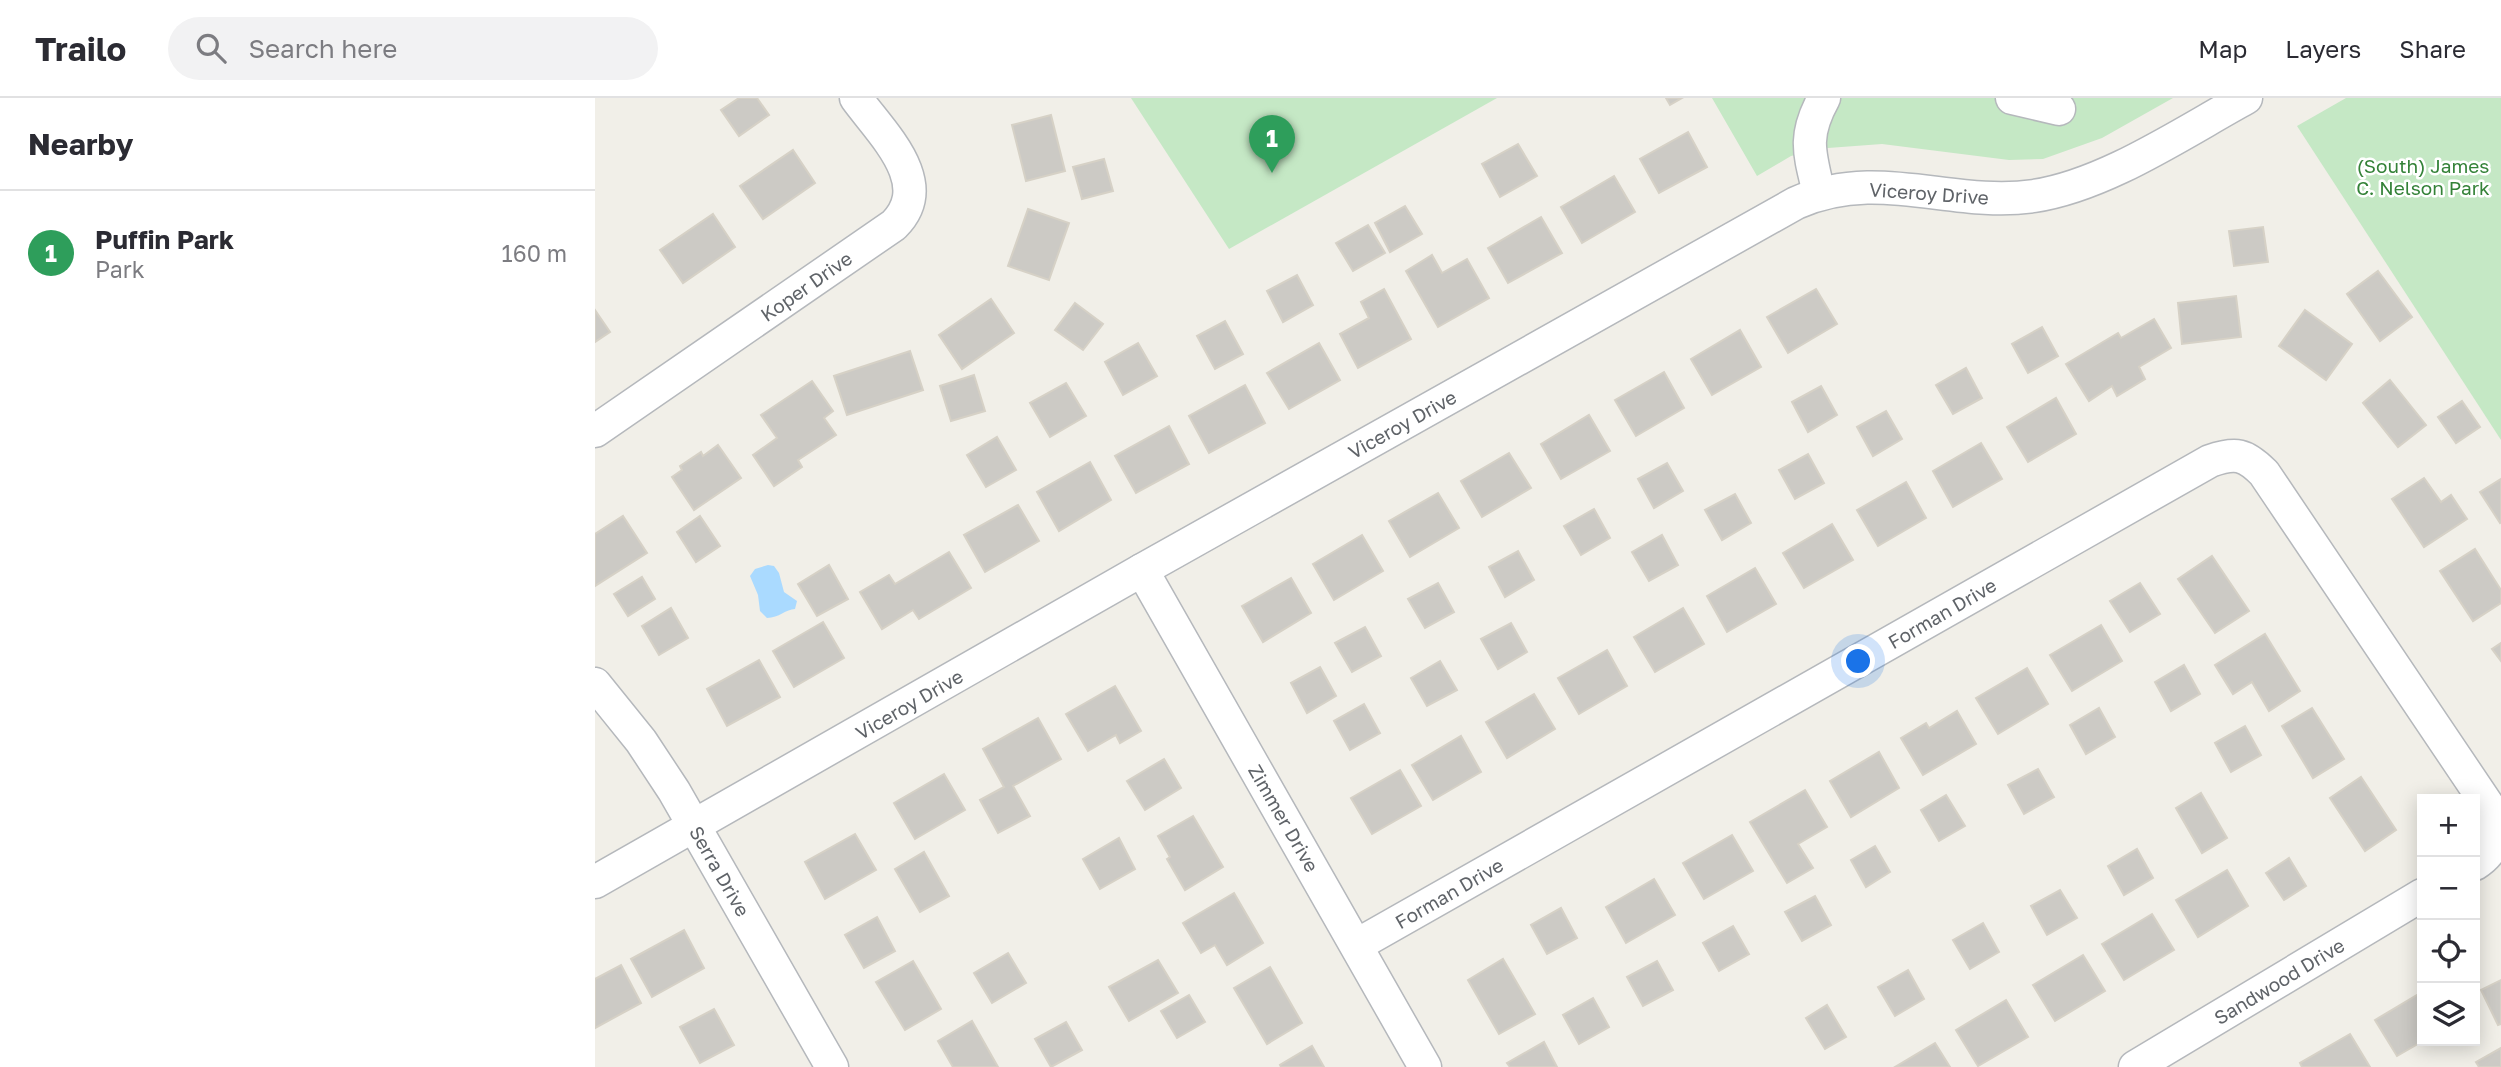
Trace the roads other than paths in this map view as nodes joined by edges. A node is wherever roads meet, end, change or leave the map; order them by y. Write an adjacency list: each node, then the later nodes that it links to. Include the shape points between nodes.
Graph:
1 (856, 98): 7 (street, Koper Drive, via 908,172 910,199 904,215)
2 (1824, 98): 6 (street, via 1809,133)
3 (2012, 98): 5 (street)
4 (2239, 100): 6 (street, Viceroy Drive, via 2103,176 2066,190 1987,198 1892,187)
5 (2059, 109)
6 (1819, 193): 8 (street, Viceroy Drive)
7 (595, 431)
8 (1142, 570): 10 (street, Viceroy Drive); 14 (street, Zimmer Drive)
9 (595, 684): 10 (street, Serra Drive, via 641,741)
10 (694, 826): 12 (street, Viceroy Drive); 15 (street, Serra Drive)
11 (2480, 859): 14 (street, Forman Drive, via 2497,836 2491,810 2265,473 2240,455 2225,456)
12 (595, 882)
13 (2417, 898): 17 (street, Sandwood Drive)
14 (1357, 945): 16 (street, Zimmer Drive)
15 (832, 1067)
16 (1425, 1067)
17 (2135, 1067)

